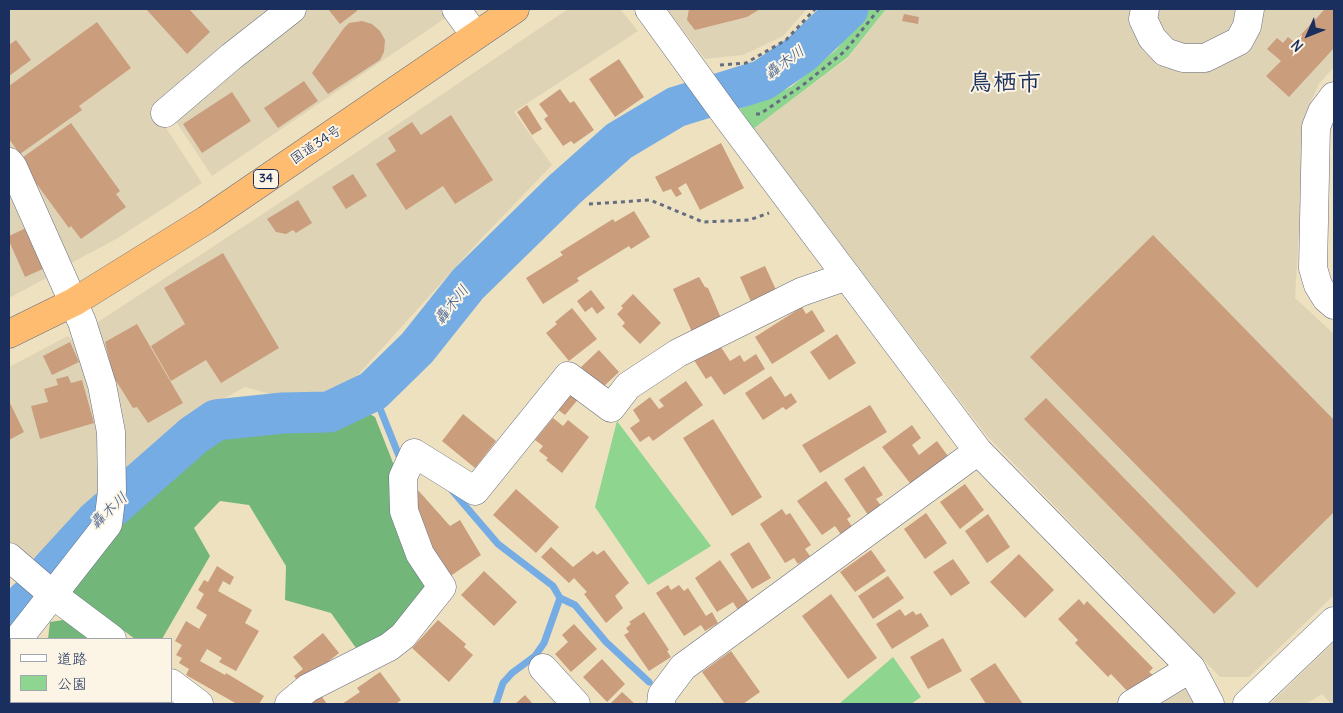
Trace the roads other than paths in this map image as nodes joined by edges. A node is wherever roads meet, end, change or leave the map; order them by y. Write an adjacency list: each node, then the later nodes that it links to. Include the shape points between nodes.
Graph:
1 (292, 9): 8 (street)
2 (456, 9): 6 (street)
3 (649, 9): 11 (street)
4 (1145, 9): 5 (street, via 1143,19 1152,38 1165,52 1183,58 1205,58 1239,41 1247,26)
5 (1250, 9)
6 (493, 19): 12 (highway, 国道34号 / 34, via 206,220)
7 (1334, 96): 10 (street, via 1316,127)
8 (165, 113)
9 (9, 162): 12 (street)
10 (1324, 208): 13 (street, via 1313,268 1318,285)
11 (847, 276): 15 (street); 25 (street, via 801,292 678,354 628,386 611,408 568,376 475,490 408,464 404,511 420,554 442,587 403,636 389,647 308,688)
12 (74, 302): 14 (highway, 国道34号 / 34); 17 (street, via 102,385 111,432 112,491 108,524)
13 (1334, 305)
14 (9, 334)
15 (978, 451): 22 (street); 27 (street, via 683,667 662,695)
16 (9, 558): 17 (street)
17 (52, 594): 19 (street); 20 (street)
18 (1334, 621): 30 (street)
19 (19, 638)
20 (111, 638)
21 (543, 668): 26 (street)
22 (1191, 668): 28 (street); 29 (street)
23 (172, 684): 24 (street)
24 (199, 704)
25 (289, 704)
26 (576, 704)
27 (661, 704)
28 (1132, 704)
29 (1210, 704)
30 (1247, 704)

